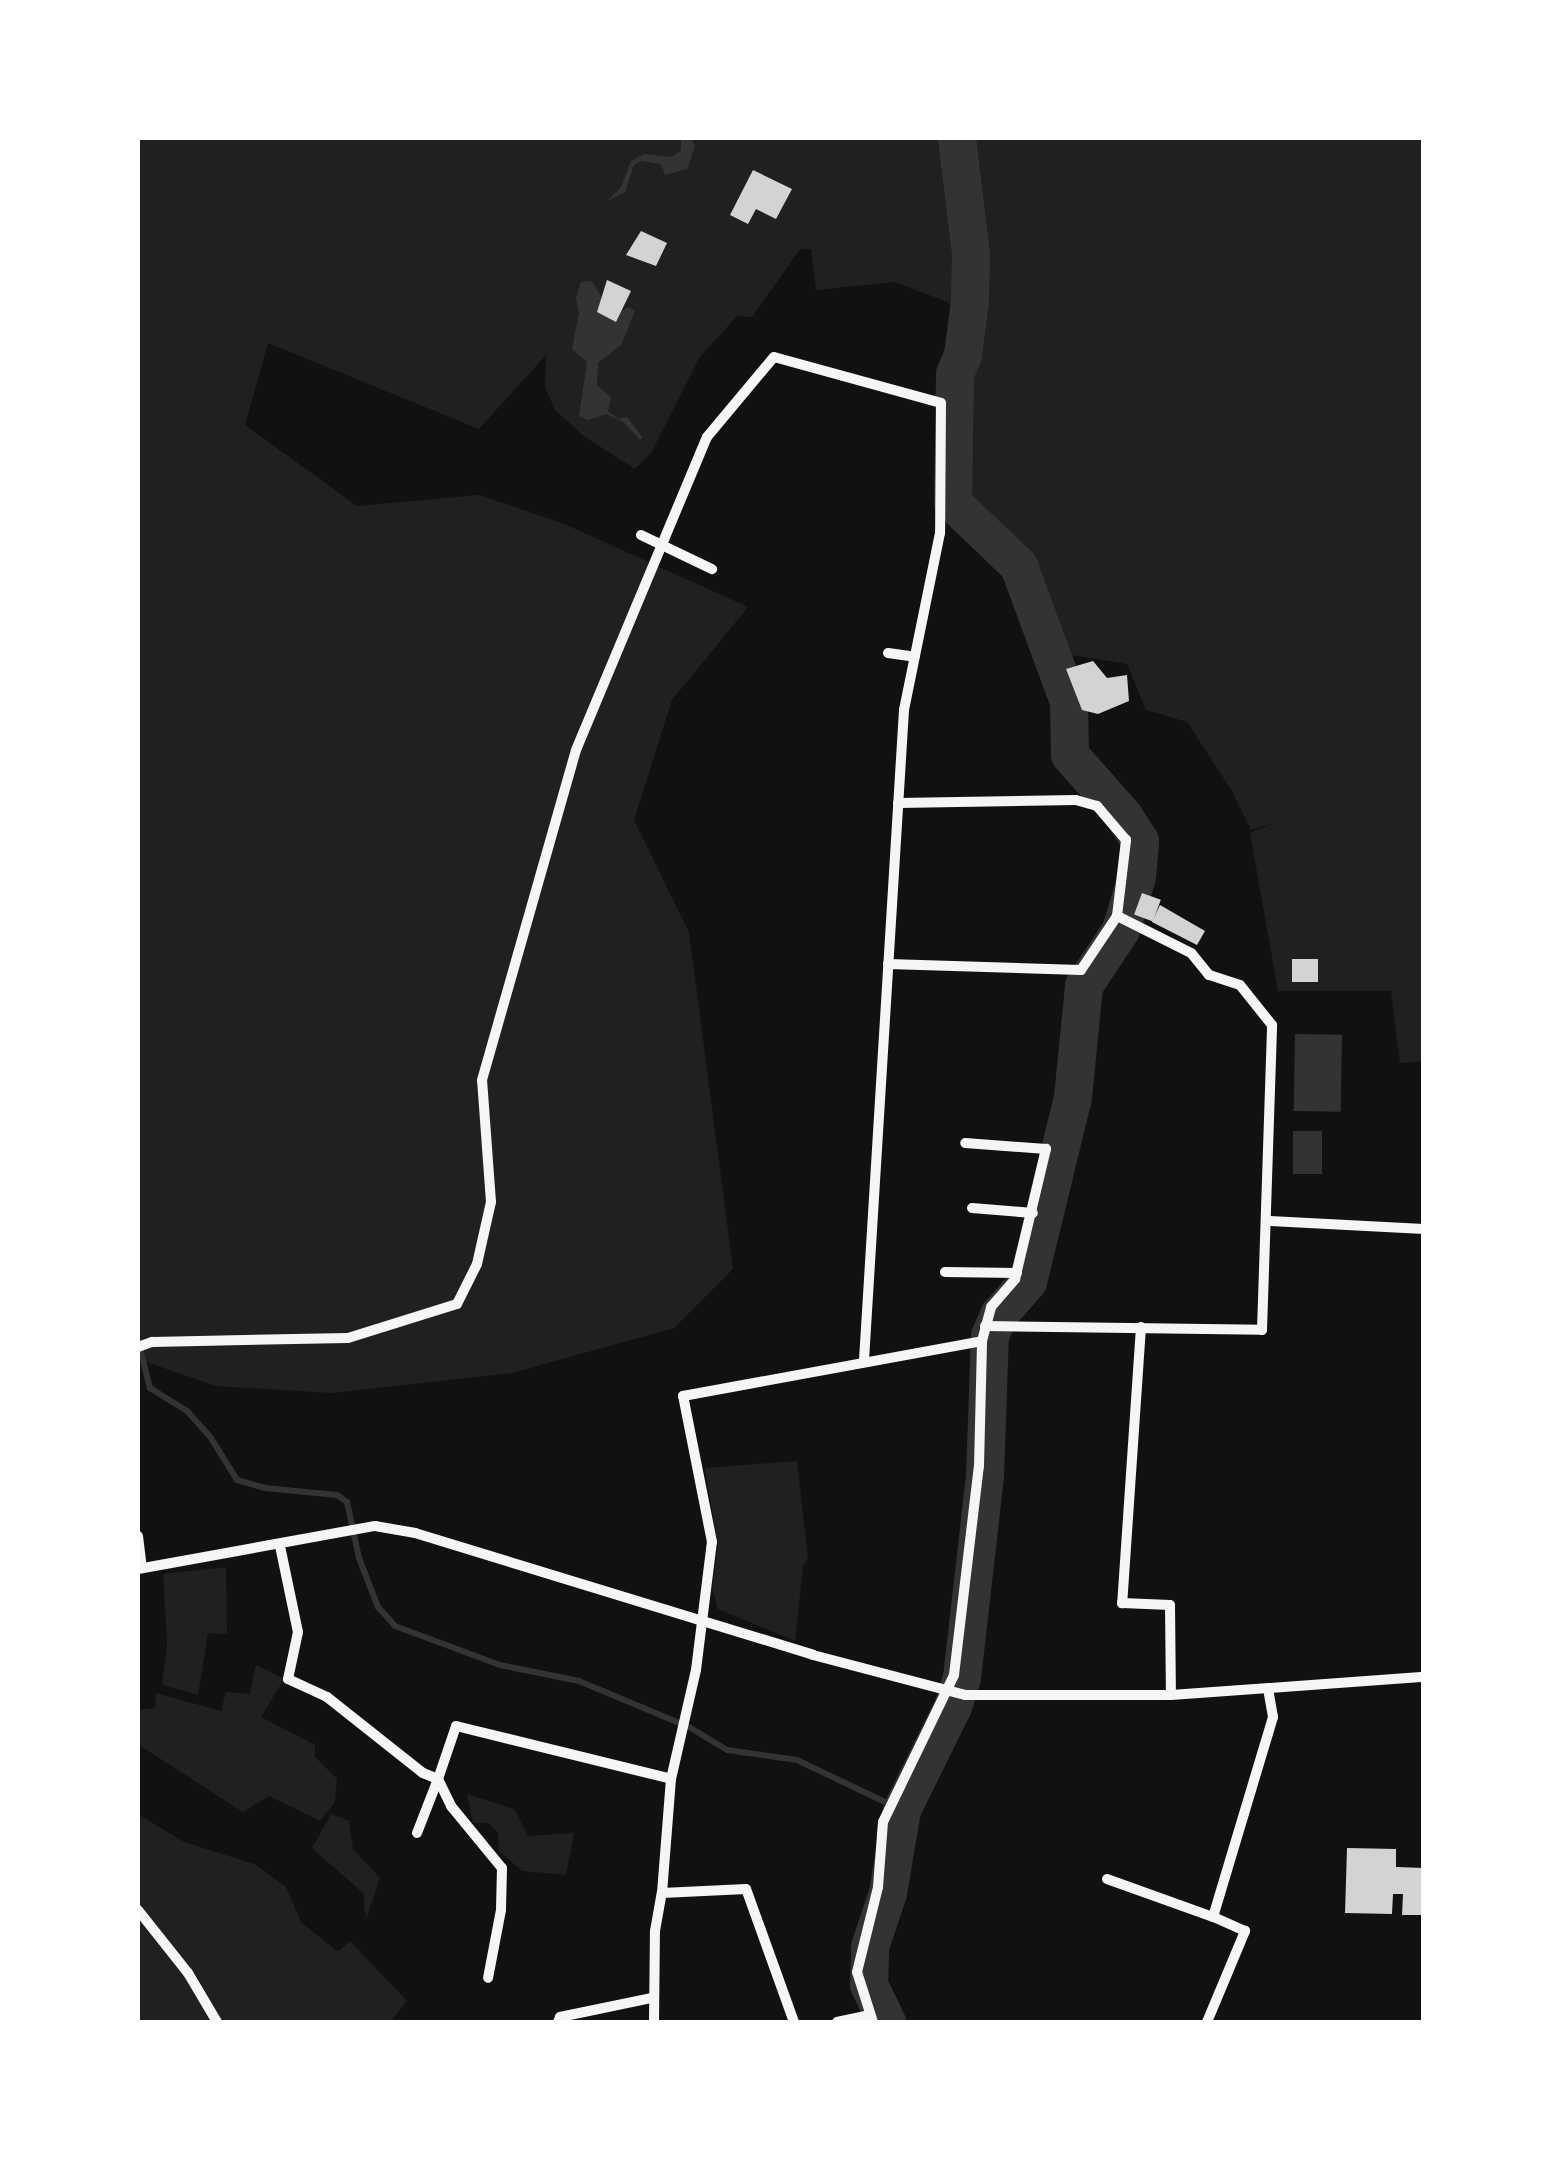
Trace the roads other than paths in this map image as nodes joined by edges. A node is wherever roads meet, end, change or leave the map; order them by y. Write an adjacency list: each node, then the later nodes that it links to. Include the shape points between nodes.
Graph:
1 (641, 534): 2 (street)
2 (664, 545): 3 (street); 5 (street, via 707,437 774,357 942,403 940,533); 19 (street, via 576,750 482,1080 491,1202 477,1264 456,1304 348,1338)
3 (712, 569)
4 (888, 653): 5 (street)
5 (915, 657): 6 (street)
6 (898, 803): 7 (street, via 1076,800 1097,806 1126,840); 8 (street)
7 (1117, 916): 8 (street, via 1081,970); 12 (street, via 1191,953 1209,975 1240,985 1272,1025)
8 (888, 964): 20 (street)
9 (965, 1143): 11 (street, via 1046,1149)
10 (972, 1208): 11 (street)
11 (1033, 1213): 15 (street)
12 (1268, 1222): 13 (street); 17 (street, via 1262,1330)
13 (1424, 1229)
14 (945, 1272): 15 (street)
15 (1016, 1272): 16 (street)
16 (985, 1326): 17 (street); 18 (street)
17 (1140, 1327): 28 (street, via 1122,1603 1170,1605)
18 (982, 1341): 20 (street); 27 (street, via 979,1466 954,1675)
19 (138, 1347)
20 (864, 1362): 24 (street, via 684,1396 712,1542)
21 (138, 1536): 23 (street)
22 (280, 1546): 23 (street); 24 (street, via 375,1526 395,1529); 29 (street, via 298,1632 288,1679 327,1697)
23 (140, 1568)
24 (705, 1619): 27 (street); 30 (street)
25 (1424, 1677): 26 (street)
26 (1268, 1688): 28 (street); 35 (street, via 1274,1717)
27 (946, 1690): 28 (street); 38 (street, via 883,1822 878,1887 857,1972)
28 (1171, 1694)
29 (438, 1780): 30 (street, via 456,1726); 31 (street); 36 (street, via 502,1868)
30 (672, 1780): 33 (street)
31 (417, 1833)
32 (1107, 1880): 35 (street)
33 (662, 1893): 37 (street); 42 (street, via 746,1889)
34 (138, 1910): 39 (street)
35 (1213, 1917): 44 (street, via 1245,1930)
36 (488, 1978)
37 (652, 1998): 40 (street); 41 (street)
38 (871, 2019): 43 (street)
39 (218, 2022)
40 (558, 2022)
41 (654, 2022)
42 (794, 2022)
43 (837, 2022)
44 (1207, 2022)

